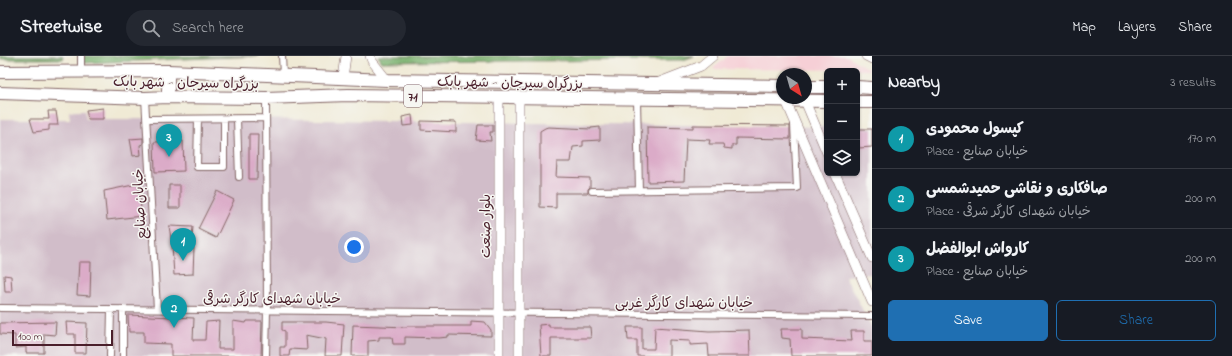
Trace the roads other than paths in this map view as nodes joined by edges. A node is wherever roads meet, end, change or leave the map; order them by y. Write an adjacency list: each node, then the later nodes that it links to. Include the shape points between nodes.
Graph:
1 (81, 56): 8 (street)
2 (282, 56): 11 (street)
3 (346, 56): 12 (street)
4 (370, 56): 13 (street)
5 (714, 56): 14 (street, via 701,66)
6 (866, 56): 7 (street)
7 (872, 59)
8 (82, 71): 9 (highway, بزرگراه سیرجان - شهر بابک / 71); 10 (highway, بزرگراه سیرجان - شهر بابک / 71)
9 (0, 72)
10 (168, 72): 11 (highway, بزرگراه سیرجان - شهر بابک / 71); 21 (highway)
11 (283, 75): 12 (highway, بزرگراه سیرجان - شهر بابک / 71)
12 (343, 78): 13 (highway, بزرگراه سیرجان - شهر بابک / 71)
13 (387, 80): 14 (highway, بزرگراه سیرجان - شهر بابک / 71)
14 (655, 84): 15 (highway, بزرگراه سیرجان - شهر بابک / 71)
15 (776, 86)
16 (812, 87): 17 (highway)
17 (824, 87)
18 (860, 87): 19 (highway)
19 (872, 88)
20 (0, 93): 24 (highway, بزرگراه سیرجان - شهر بابک / 71)
21 (168, 97): 24 (highway, بزرگراه سیرجان - شهر بابک / 71); 25 (highway, بزرگراه سیرجان - شهر بابک / 71)
22 (499, 97): 23 (highway, بزرگراه سیرجان - شهر بابک / 71); 25 (highway, بزرگراه سیرجان - شهر بابک / 71, via 348,95); 52 (street, بلوار صنعت)
23 (519, 97): 26 (highway, بزرگراه سیرجان - شهر بابک / 71); 53 (street)
24 (145, 98): 35 (street, خیابان صنایع)
25 (266, 98): 34 (street)
26 (637, 99): 27 (highway, بزرگراه سیرجان - شهر بابک / 71); 43 (street)
27 (776, 101)
28 (812, 101): 29 (highway, بزرگراه سیرجان - شهر بابک / 71)
29 (824, 101)
30 (860, 102): 31 (highway)
31 (872, 102)
32 (787, 104): 39 (street)
33 (806, 104): 40 (street)
34 (266, 118): 38 (street); 51 (street)
35 (147, 119): 36 (street); 50 (street, خیابان صنایع)
36 (198, 119): 37 (street); 37 (street, via 197,168 224,167)
37 (224, 119): 38 (street)
38 (237, 119): 42 (street)
39 (794, 120): 43 (street, via 797,188); 46 (street)
40 (824, 146)
41 (836, 176): 45 (street)
42 (238, 177)
43 (639, 190): 44 (street)
44 (592, 191)
45 (872, 258)
46 (872, 302)
47 (0, 308): 48 (street, خیابان شهدای کارگر شرقی)
48 (111, 309): 49 (street, خیابان شهدای کارگر شرقی); 55 (street)
49 (123, 309): 50 (street, خیابان شهدای کارگر شرقی); 56 (street)
50 (157, 309): 51 (street, خیابان شهدای کارگر شرقی)
51 (267, 310): 52 (street, خیابان شهدای کارگر شرقی); 57 (street)
52 (497, 312): 53 (street, خیابان شهدای کارگر غربی); 58 (street, بلوار صنعت)
53 (519, 312): 54 (street, خیابان شهدای کارگر غربی); 59 (street)
54 (872, 316)
55 (110, 356)
56 (123, 356)
57 (266, 356)
58 (499, 356)
59 (519, 356)

